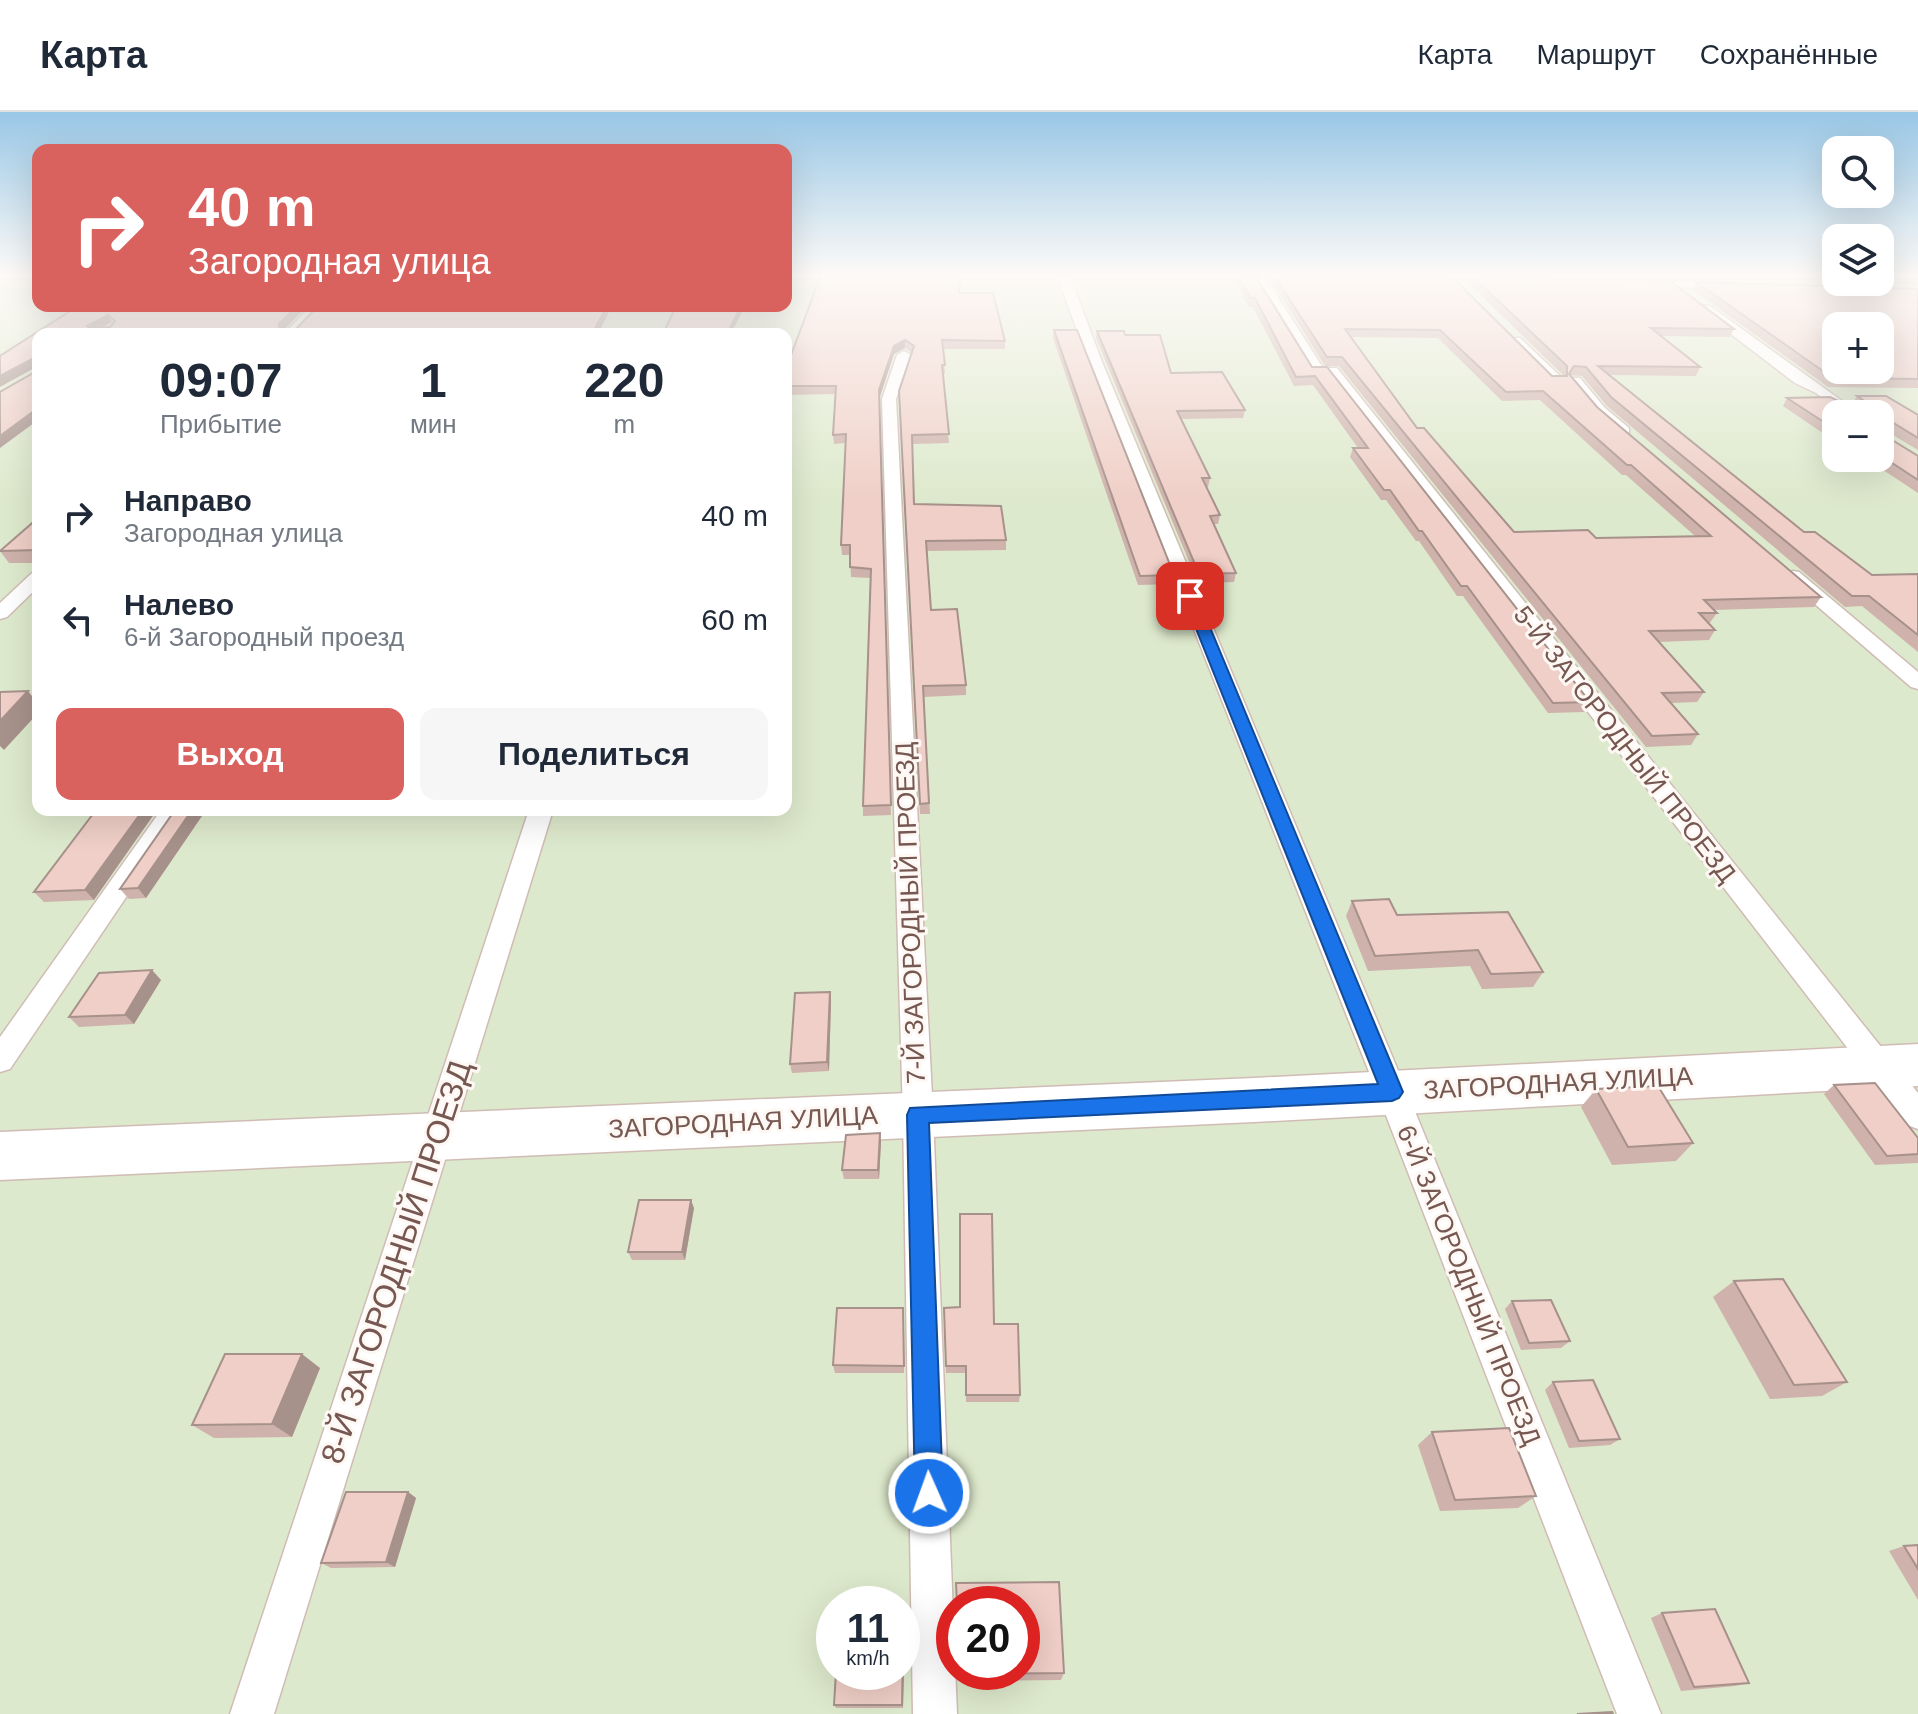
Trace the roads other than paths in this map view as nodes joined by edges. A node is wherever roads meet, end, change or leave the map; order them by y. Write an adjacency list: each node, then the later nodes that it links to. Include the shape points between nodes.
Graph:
1 (1091, 352): 18 (lane, 6-Й ЗАГОРОДНЫЙ ПРОЕЗД)
2 (1311, 352): 17 (lane, 5-Й ЗАГОРОДНЫЙ ПРОЕЗД)
3 (1527, 352): 6 (lane)
4 (1763, 352): 8 (lane)
5 (904, 355): 19 (lane, 7-Й ЗАГОРОДНЫЙ ПРОЕЗД, via 889,399)
6 (1556, 380)
7 (1575, 381): 9 (lane)
8 (1834, 400)
9 (1636, 441)
10 (1777, 562): 13 (lane)
11 (32, 583): 12 (lane)
12 (0, 613)
13 (1918, 683)
14 (169, 816): 16 (lane)
15 (539, 816): 21 (lane, 8-Й ЗАГОРОДНЫЙ ПРОЕЗД)
16 (0, 1060)
17 (1899, 1066): 18 (street, ЗАГОРОДНАЯ УЛИЦА); 20 (lane, 5-Й ЗАГОРОДНЫЙ ПРОЕЗД)
18 (1392, 1092): 19 (street, ЗАГОРОДНАЯ УЛИЦА); 25 (lane, 6-Й ЗАГОРОДНЫЙ ПРОЕЗД)
19 (918, 1115): 21 (street, ЗАГОРОДНАЯ УЛИЦА); 24 (lane, 7-Й ЗАГОРОДНЫЙ ПРОЕЗД)
20 (1918, 1116)
21 (436, 1136): 22 (street, ЗАГОРОДНАЯ УЛИЦА); 23 (lane, 8-Й ЗАГОРОДНЫЙ ПРОЕЗД)
22 (0, 1156)
23 (252, 1714)
24 (935, 1714)
25 (1639, 1714)

